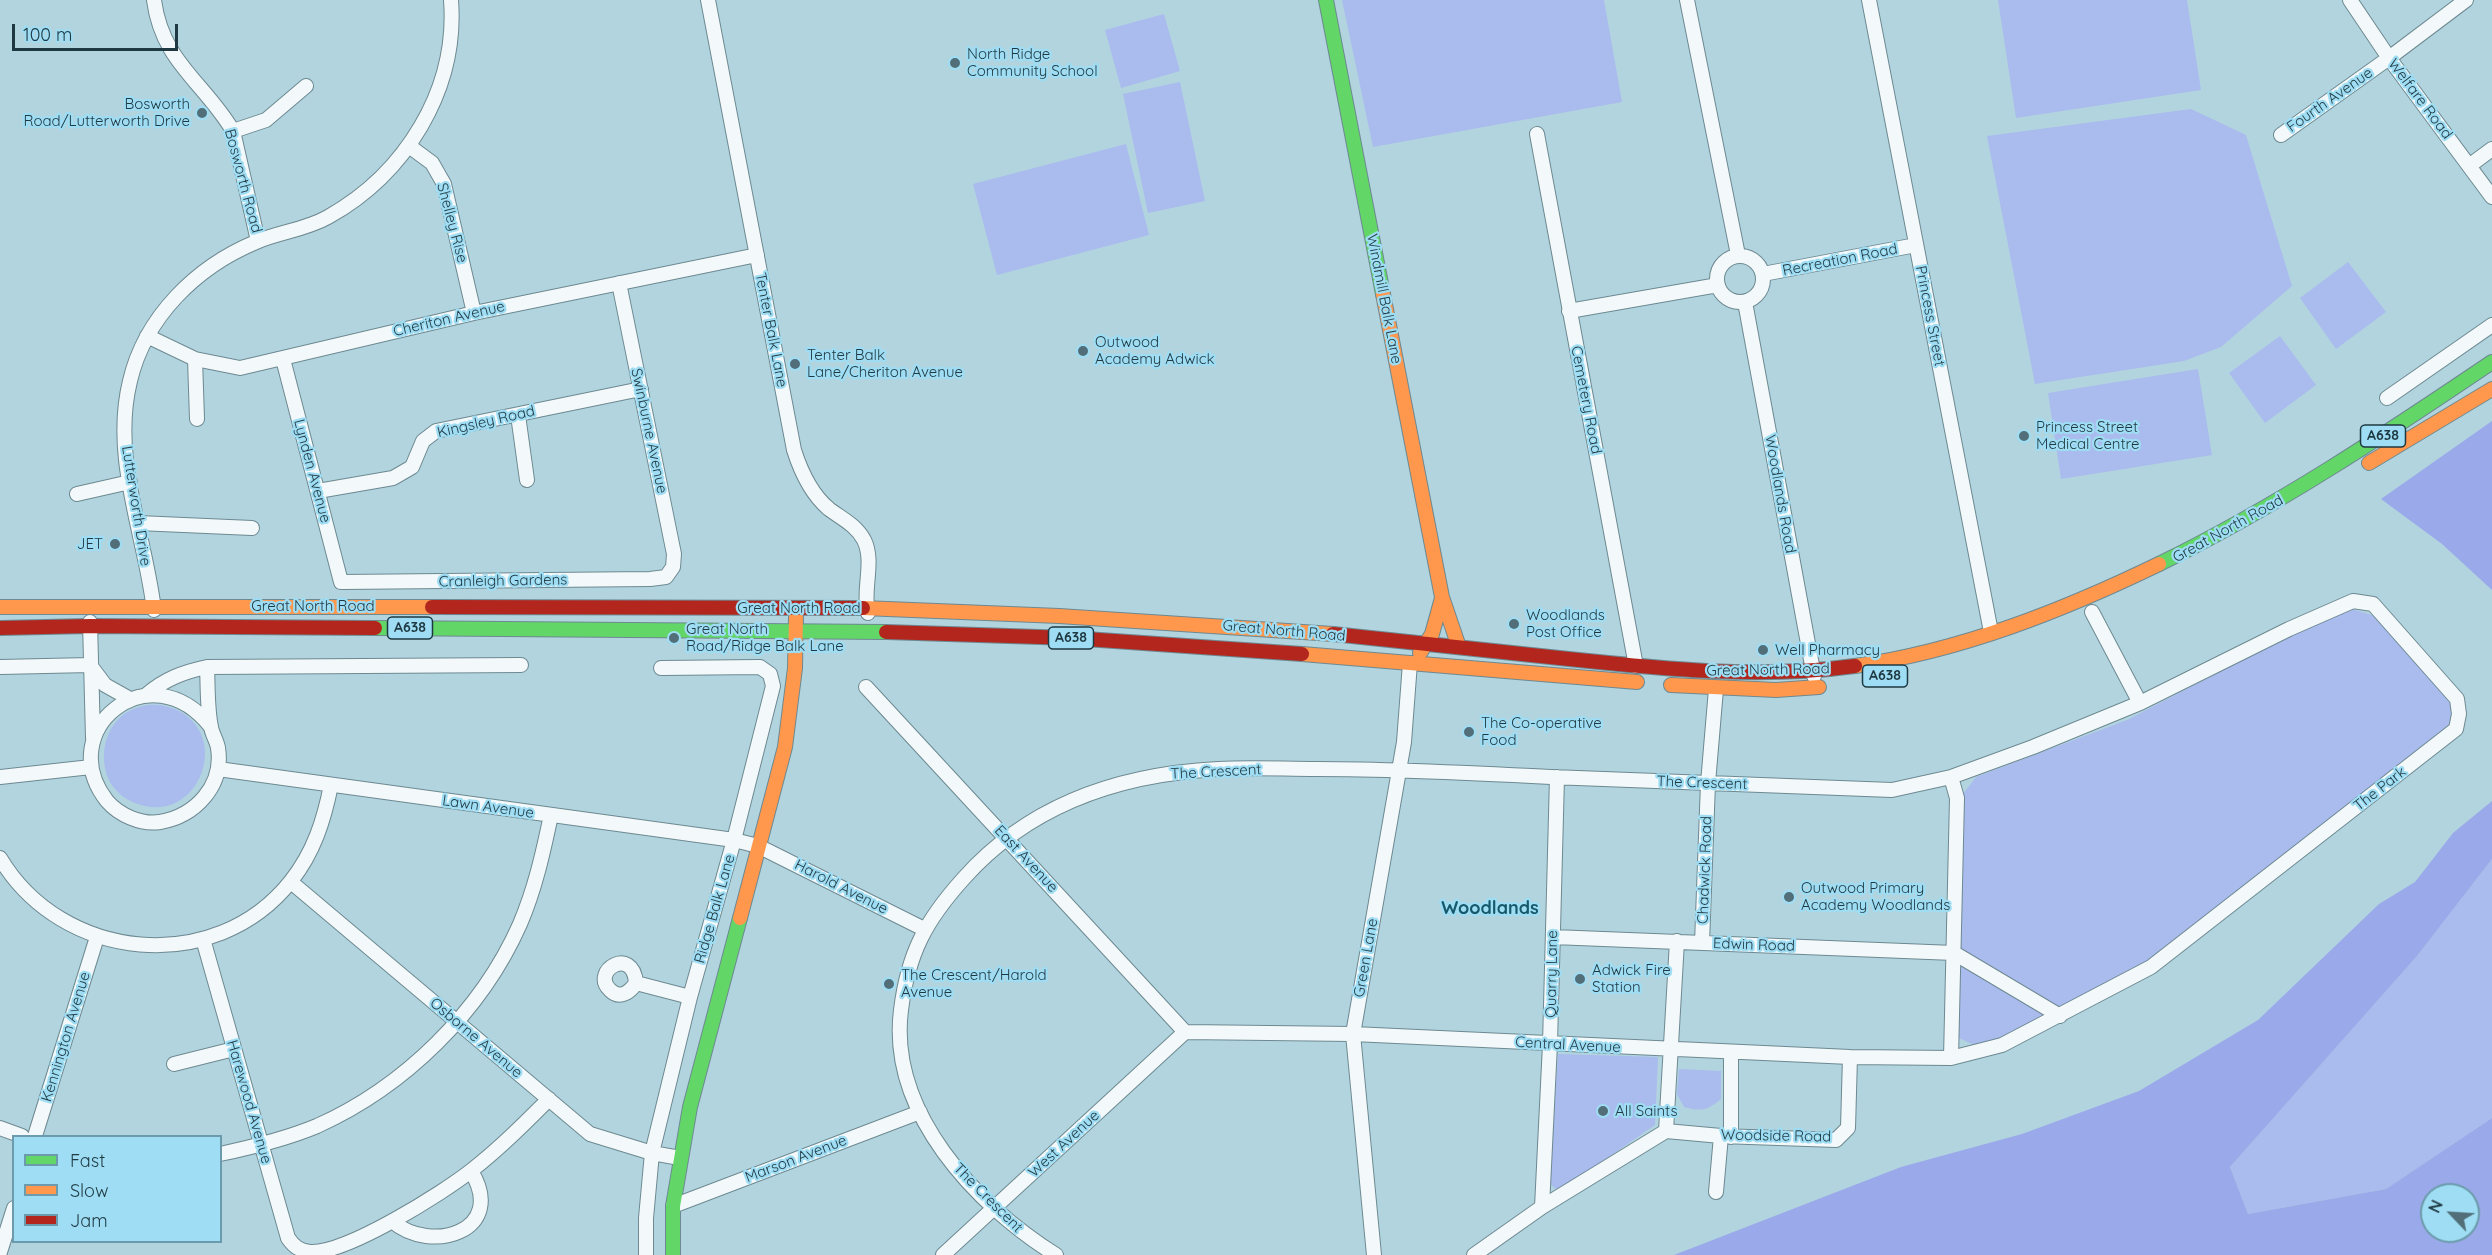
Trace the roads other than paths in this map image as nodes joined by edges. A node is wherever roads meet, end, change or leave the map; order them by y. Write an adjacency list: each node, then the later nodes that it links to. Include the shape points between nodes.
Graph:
1 (154, 0): 11 (street, Bosworth Road, via 166,43)
2 (451, 0): 14 (street, Lutterworth Drive, via 442,79)
3 (708, 0): 20 (street, Tenter Balk Lane)
4 (1326, 0): 47 (main road, Windmill Balk Lane)
5 (1687, 0): 21 (street)
6 (1869, 0): 19 (street, Princess Street)
7 (2350, 0): 9 (street, Welfare Road)
8 (2466, 0): 9 (street, Fourth Avenue)
9 (2390, 58): 13 (street, Fourth Avenue); 16 (street, Welfare Road)
10 (306, 86): 11 (street, via 266,120)
11 (233, 131): 18 (street, Bosworth Road)
12 (1537, 134): 26 (street, Cemetery Road)
13 (2281, 135)
14 (409, 146): 18 (street, Lutterworth Drive, via 360,197 327,218); 27 (street, Shelley Rise, via 432,163 444,184)
15 (2492, 149): 16 (street)
16 (2469, 166): 17 (street, Welfare Road)
17 (2492, 197)
18 (258, 241): 29 (street, Lutterworth Drive, via 198,275 170,303)
19 (1916, 245): 22 (street, Recreation Road); 60 (street, Princess Street)
20 (757, 255): 23 (street, Cheriton Avenue); 52 (street, Tenter Balk Lane, via 794,450 815,494 853,525 864,540)
21 (1738, 255): 22 (street, via 1752,258); 24 (street, via 1721,265)
22 (1763, 274): 25 (street, via 1759,293)
23 (619, 283): 27 (street, Cheriton Avenue); 33 (street, Swinburne Avenue)
24 (1718, 285): 25 (street, via 1724,296); 26 (street)
25 (1745, 302): 72 (street, Woodlands Road)
26 (1569, 311): 67 (street, Cemetery Road)
27 (474, 312): 30 (street, Cheriton Avenue)
28 (2492, 325): 35 (street)
29 (147, 336): 31 (street, Cheriton Avenue); 40 (street, Lutterworth Drive, via 130,380 124,419)
30 (283, 359): 31 (street, Cheriton Avenue, via 240,368); 41 (street, Lynden Avenue)
31 (195, 360): 37 (street)
32 (2492, 362): 60 (main road, Great North Road / A638, via 2343,462 2223,533 2094,595)
33 (641, 389): 36 (street, Kingsley Road); 45 (street, Swinburne Avenue, via 674,555)
34 (2492, 389): 38 (main road, A638)
35 (2387, 398)
36 (518, 415): 39 (street); 41 (street, Kingsley Road, via 436,431 423,441 412,467 393,478)
37 (197, 418)
38 (2361, 468)
39 (527, 480)
40 (130, 482): 42 (street); 43 (street, Lutterworth Drive)
41 (318, 491): 46 (street, Lynden Avenue)
42 (77, 494)
43 (138, 523): 44 (street); 49 (street, Lutterworth Drive)
44 (252, 528)
45 (666, 577): 46 (street, Cranleigh Gardens)
46 (341, 582)
47 (1442, 597): 61 (main road, Windmill Balk Lane); 63 (main road, Windmill Balk Lane)
48 (90, 606): 49 (main road, Great North Road / A638); 50 (main road, Great North Road / A638); 54 (street)
49 (154, 606): 51 (main road, Great North Road / A638); 55 (street, Lutterworth Drive)
50 (0, 607)
51 (797, 608): 52 (main road, Great North Road / A638); 57 (main road, Ridge Balk Lane)
52 (866, 608): 58 (street); 59 (street, via 872,624); 61 (main road, Great North Road / A638, via 1255,628)
53 (2093, 611): 79 (street)
54 (90, 626): 55 (main road, Great North Road / A638); 56 (main road, Great North Road / A638); 65 (street)
55 (156, 627): 57 (main road, Great North Road / A638)
56 (0, 628)
57 (796, 631): 58 (main road, Great North Road / A638); 93 (main road, Ridge Balk Lane, via 789,722)
58 (849, 631): 59 (main road, Great North Road / A638)
59 (881, 632): 64 (main road, Great North Road / A638, via 1071,638)
60 (1991, 632): 72 (main road, Great North Road / A638, via 1900,658)
61 (1429, 643): 63 (main road, Great North Road / A638); 64 (main road)
62 (2004, 644): 70 (main road, A638)
63 (1459, 647): 67 (main road, Great North Road / A638)
64 (1410, 663): 76 (main road, Great North Road / A638); 83 (street, Green Lane)
65 (90, 665): 68 (street); 78 (street, via 105,685); 81 (street)
66 (521, 665): 69 (street)
67 (1636, 666): 72 (main road, Great North Road / A638, via 1761,673)
68 (0, 667)
69 (207, 667): 77 (street, via 181,673); 80 (street)
70 (1925, 667)
71 (661, 668): 92 (street, Ridge Balk Lane, via 760,668 770,674 773,686)
72 (1813, 671): 75 (street, Woodlands Road)
73 (1834, 685): 75 (main road, Great North Road / A638)
74 (866, 687): 91 (street, East Avenue)
75 (1814, 688): 76 (main road, Great North Road / A638)
76 (1716, 689): 88 (street, Chadwick Road)
77 (146, 695): 78 (street); 80 (street, via 182,701 199,712)
78 (130, 699): 81 (street, via 111,711)
79 (2140, 703): 87 (street, The Park); 106 (street, The Park, via 2352,601 2373,604 2457,699 2459,714 2456,729 2151,967)
80 (211, 727): 84 (street, via 218,748)
81 (93, 740): 82 (street)
82 (91, 767): 84 (street, via 98,789 112,807 131,819 153,823 176,819 195,808 210,791); 85 (street)
83 (1400, 769): 86 (street, The Crescent); 91 (street, The Crescent, via 1218,769 1160,775 1073,799 1040,815); 109 (street, Green Lane)
84 (218, 770): 89 (street, Lawn Avenue)
85 (0, 777)
86 (1557, 777): 88 (street, The Crescent); 99 (street, Quarry Lane)
87 (1951, 777): 88 (street, The Crescent, via 1892,790); 103 (street, via 1957,798)
88 (1708, 783): 102 (street, Chadwick Road)
89 (331, 785): 90 (street, Lawn Avenue); 96 (street, via 324,820)
90 (551, 815): 92 (street, Lawn Avenue); 107 (street, via 539,871 519,925 492,976)
91 (1006, 839): 97 (street, The Crescent, via 975,866); 108 (street, East Avenue)
92 (734, 840): 93 (street, Lawn Avenue); 105 (street, Ridge Balk Lane)
93 (758, 846): 97 (street, Harold Avenue); 127 (main road, Ridge Balk Lane)
94 (0, 858): 95 (street)
95 (4, 877): 98 (street, via 56,916)
96 (291, 882): 100 (street, via 236,926); 107 (street, Osborne Avenue)
97 (924, 929): 118 (street, The Crescent, via 911,961 900,1018 902,1051)
98 (97, 937): 100 (street, via 132,945); 122 (street, Kennington Avenue)
99 (1553, 937): 101 (street, Edwin Road); 110 (street, Quarry Lane)
100 (203, 939): 111 (street, Harewood Avenue)
101 (1677, 941): 102 (street, Edwin Road); 112 (street)
102 (1702, 943): 103 (street, Edwin Road)
103 (1954, 953): 106 (street); 115 (street)
104 (636, 983): 105 (street)
105 (690, 997): 125 (street, Ridge Balk Lane)
106 (2060, 1016): 115 (street, The Park, via 2002,1045)
107 (457, 1022): 117 (street, Osborne Avenue); 124 (street, via 416,1063 368,1098 316,1126)
108 (1185, 1032): 109 (street, Central Avenue); 131 (street, West Avenue)
109 (1353, 1034): 110 (street, Central Avenue); 140 (street, Green Lane)
110 (1550, 1044): 112 (street, Central Avenue); 132 (street, Quarry Lane)
111 (234, 1049): 116 (street); 124 (street, Harewood Avenue)
112 (1670, 1050): 113 (street, Central Avenue); 120 (street)
113 (1731, 1052): 114 (street, Central Avenue); 123 (street)
114 (1850, 1057): 115 (street, Central Avenue); 123 (street, Woodside Road, via 1848,1128 1836,1140)
115 (1951, 1058)
116 (174, 1064)
117 (549, 1099): 125 (street, Osborne Avenue, via 590,1134); 128 (street)
118 (920, 1112): 130 (street, Marson Avenue); 131 (street, The Crescent, via 939,1146)
119 (0, 1128): 121 (street)
120 (1666, 1131): 123 (street, Woodside Road); 132 (street)
121 (17, 1135)
122 (36, 1135)
123 (1726, 1136): 129 (street)
124 (261, 1146): 126 (street); 134 (street, Harewood Avenue, via 293,1246 311,1252 326,1251)
125 (652, 1153): 127 (street, Osborne Avenue); 136 (street, Ridge Balk Lane)
126 (222, 1154)
127 (680, 1158): 130 (main road, Ridge Balk Lane)
128 (471, 1171): 134 (street); 134 (street, via 479,1183 481,1212 466,1237 447,1247 425,1248 400,1233)
129 (1716, 1192)
130 (673, 1206): 137 (main road, Ridge Balk Lane)
131 (994, 1208): 138 (street, West Avenue); 139 (street, The Crescent)
132 (1542, 1208): 141 (street)
133 (12, 1214): 135 (street)
134 (392, 1221)
135 (0, 1252)
136 (646, 1255)
137 (672, 1255)
138 (943, 1255)
139 (1056, 1255)
140 (1374, 1255)
141 (1474, 1255)

